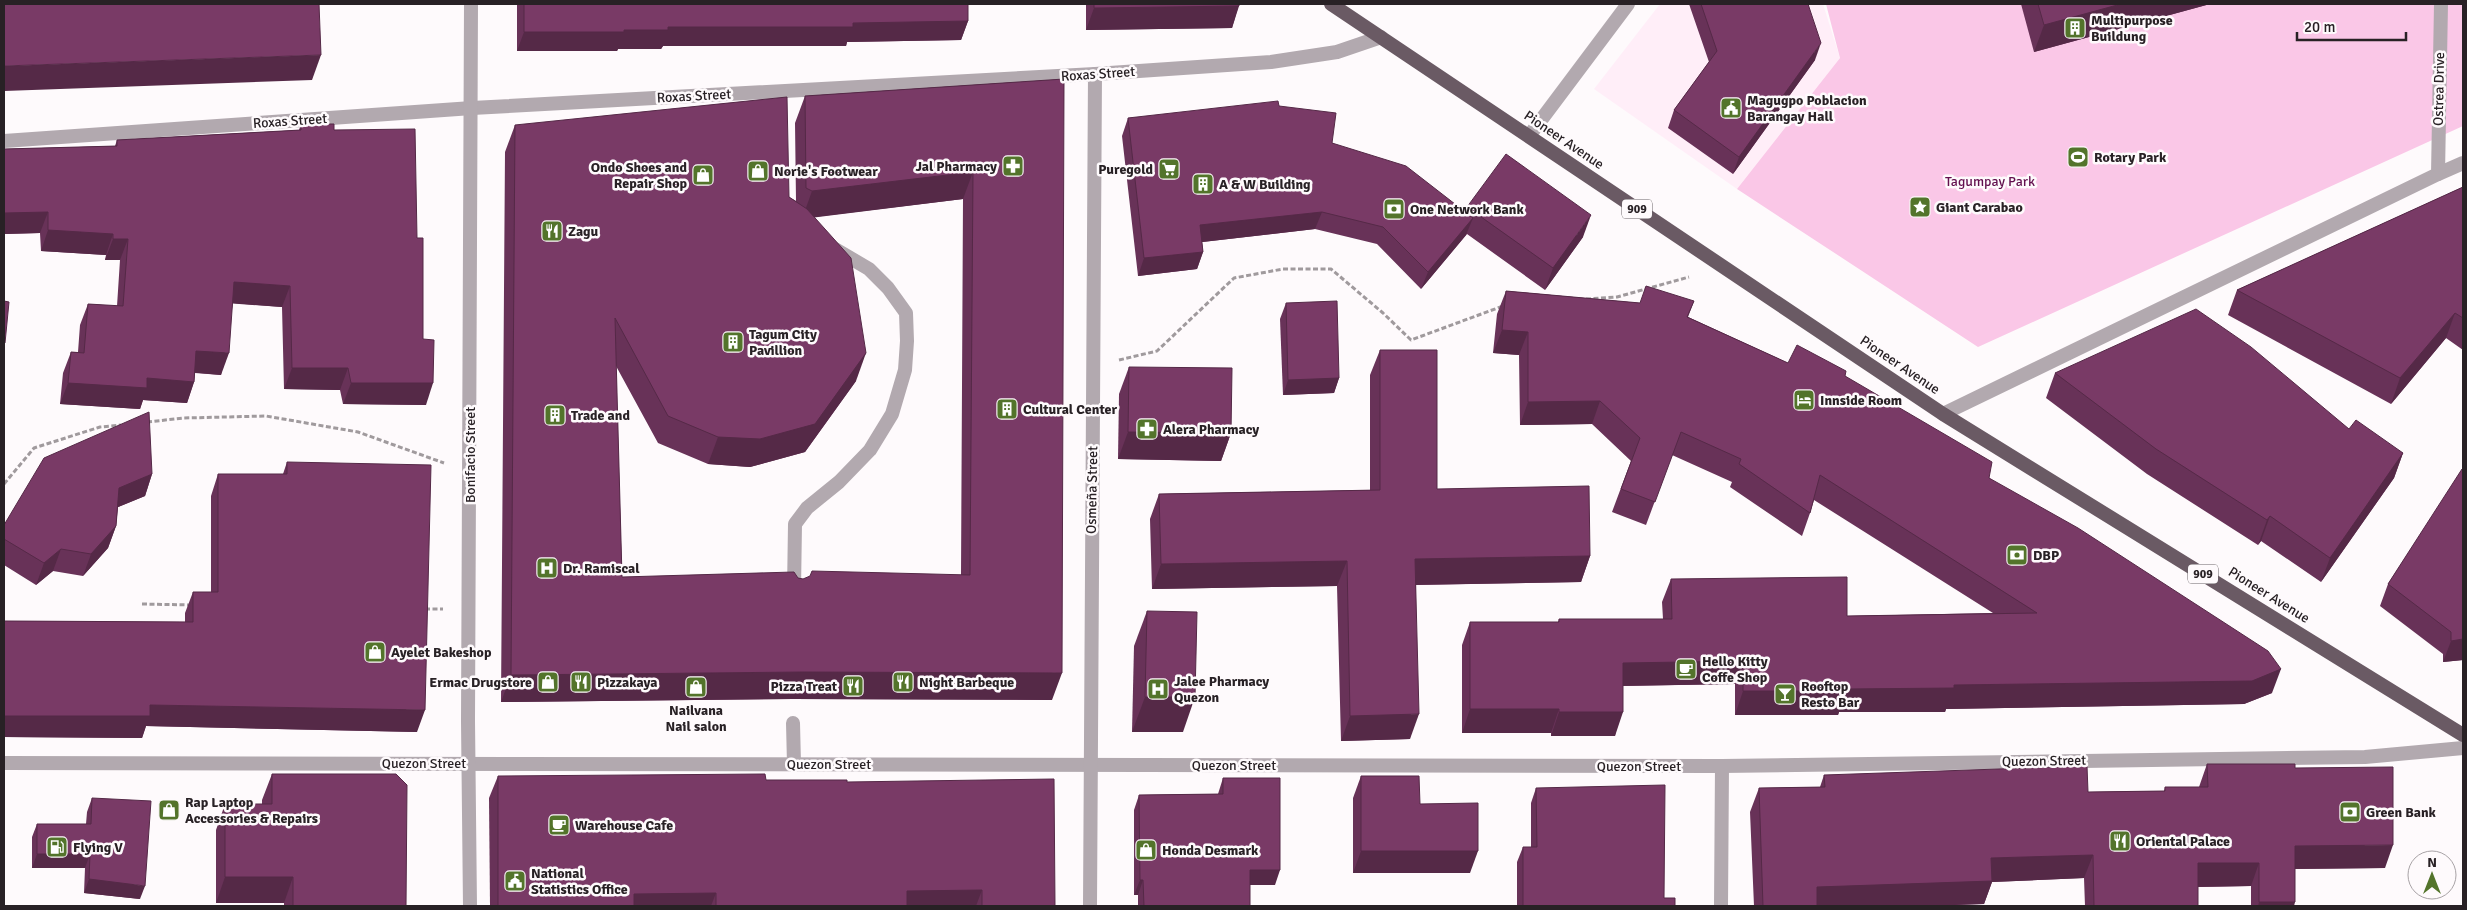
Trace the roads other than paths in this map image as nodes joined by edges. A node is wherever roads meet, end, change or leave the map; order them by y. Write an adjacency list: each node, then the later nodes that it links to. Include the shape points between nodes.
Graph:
1 (471, 4): 9 (street, Bonifacio Street)
2 (1331, 4): 5 (highway, Pioneer Avenue / 909)
3 (1628, 4): 10 (street)
4 (2441, 4): 13 (street, Ostrea Drive)
5 (1381, 37): 6 (street, Roxas Street, via 1337,52 1271,62); 10 (highway, Pioneer Avenue / 909)
6 (1095, 74): 7 (street, Roxas Street); 23 (street, Osmeña Street)
7 (786, 91): 8 (street); 9 (street, Roxas Street)
8 (786, 107)
9 (472, 108): 11 (street, Roxas Street); 21 (street, Bonifacio Street)
10 (1529, 136): 15 (highway, Pioneer Avenue / 909)
11 (4, 141)
12 (2463, 163): 13 (street)
13 (2438, 174): 15 (street)
14 (820, 240): 16 (street, via 869,269 906,313 905,370 892,414 874,443 839,482 807,508 795,524)
15 (1943, 414): 18 (highway, Pioneer Avenue / 909)
16 (794, 598)
17 (794, 723): 22 (street)
18 (2463, 736)
19 (2463, 748): 24 (street, Quezon Street, via 2365,757)
20 (4, 763): 21 (street, Quezon Street)
21 (468, 763): 22 (street, Quezon Street); 25 (street, Bonifacio Street)
22 (794, 764): 23 (street, Quezon Street)
23 (1089, 765): 24 (street, Quezon Street); 26 (street, Osmeña Street)
24 (1722, 766): 27 (street)
25 (470, 906)
26 (1090, 906)
27 (1721, 906)

